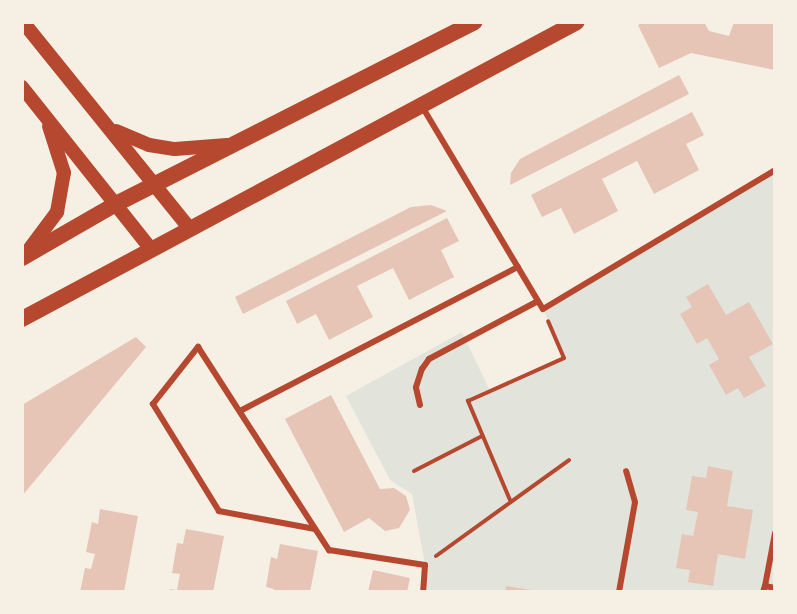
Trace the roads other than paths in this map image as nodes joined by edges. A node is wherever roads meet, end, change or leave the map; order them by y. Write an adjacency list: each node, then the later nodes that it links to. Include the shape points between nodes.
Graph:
1 (23, 22): 7 (street)
2 (474, 22): 8 (main road)
3 (577, 22): 5 (main road)
4 (22, 87): 6 (street)
5 (421, 105): 12 (main road); 15 (lane)
6 (47, 118): 11 (street); 14 (street, via 64,173 57,212)
7 (111, 128): 8 (street, via 149,145 175,149); 10 (street)
8 (232, 145): 10 (main road)
9 (775, 170): 16 (lane, via 543,309)
10 (156, 184): 11 (main road); 12 (street)
11 (116, 204): 13 (street); 14 (main road)
12 (189, 228): 13 (main road)
13 (150, 248): 17 (main road)
14 (23, 257)
15 (518, 267): 16 (lane); 19 (lane)
16 (538, 301): 18 (lane, via 429,359 416,387)
17 (22, 319)
18 (420, 405)
19 (240, 411): 21 (lane); 21 (lane, via 198,347 153,404 219,511)
20 (626, 471): 26 (lane, via 635,502)
21 (315, 529): 25 (lane, via 329,550 425,565)
22 (775, 533): 24 (lane)
23 (775, 588): 24 (lane)
24 (764, 589)
25 (423, 592)
26 (619, 592)

